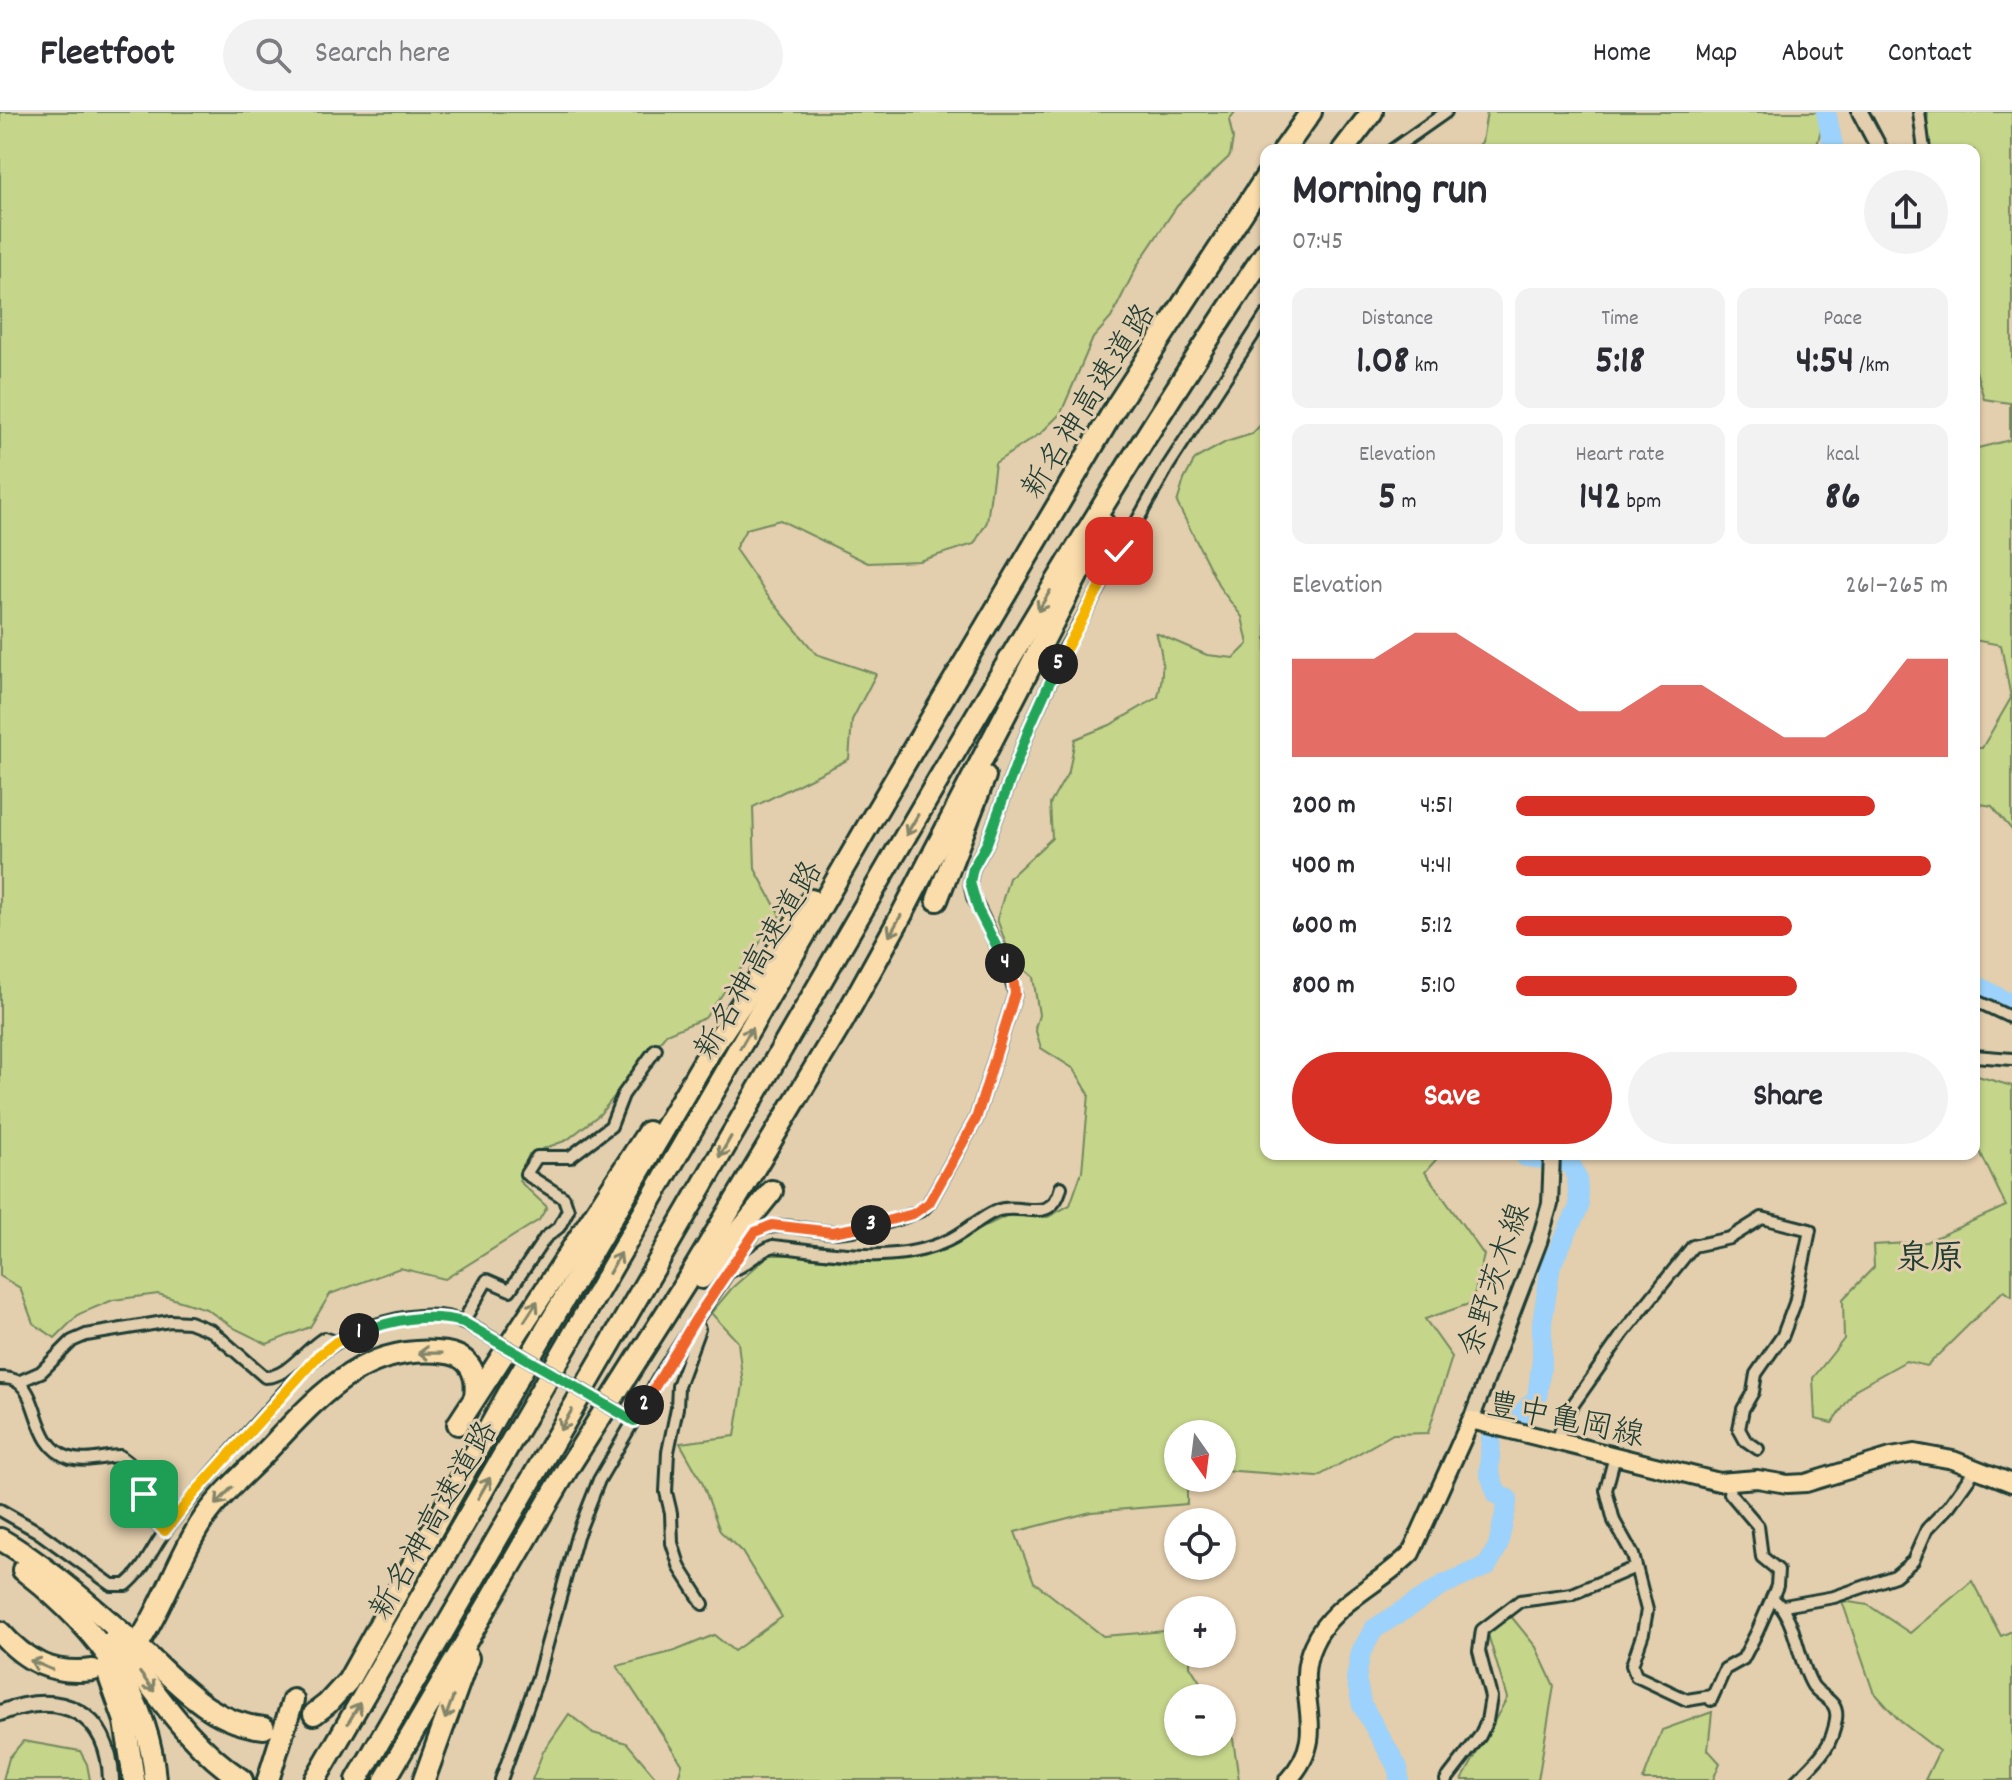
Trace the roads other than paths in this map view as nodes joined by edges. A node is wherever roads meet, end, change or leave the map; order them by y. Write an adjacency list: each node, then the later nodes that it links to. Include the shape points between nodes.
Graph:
1 (1311, 112): 6 (highway)
2 (1372, 112): 7 (highway)
3 (1446, 112): 8 (street)
4 (1860, 112): 9 (main road)
5 (1919, 112): 10 (street)
6 (1288, 144)
7 (1348, 144)
8 (1401, 144)
9 (1877, 144)
10 (1923, 144)
11 (1260, 186): 16 (highway, 新名神高速道路, via 1117,405)
12 (1260, 262): 67 (highway, 新名神高速道路, one-way to 67, via 1159,413 972,721)
13 (1260, 263): 15 (highway, via 1113,509)
14 (1260, 324): 27 (street, via 1168,466 1065,649 973,868 973,897 1015,994 976,1119 922,1210 848,1231 763,1227)
15 (1020, 682): 17 (highway); 31 (highway, one-way to 31, via 844,1019)
16 (870, 822): 21 (highway, via 837,853); 66 (highway, 新名神高速道路, one-way to 16)
17 (937, 900)
18 (1980, 1003): 19 (street)
19 (2012, 1018)
20 (656, 1049): 29 (street, via 623,1095 611,1126 570,1157 537,1157 526,1174 564,1198 568,1210 510,1290 487,1280)
21 (710, 1051): 34 (highway, one-way to 21, via 647,1133); 59 (highway, via 507,1396 348,1681)
22 (1980, 1056): 23 (street)
23 (2012, 1059)
24 (1552, 1160): 36 (main road, 余野茨木線, via 1550,1204 1539,1242)
25 (1061, 1187): 27 (street, via 1052,1206 998,1210 929,1247 853,1256 773,1246)
26 (772, 1191): 31 (highway)
27 (731, 1271): 28 (street)
28 (695, 1320): 35 (street); 52 (street, via 699,1329 678,1386 666,1492 680,1568)
29 (463, 1322): 30 (street, via 416,1317); 35 (street, bridge)
30 (336, 1342): 33 (street, via 324,1338 283,1374 265,1377 212,1331 170,1321 86,1335 72,1341 41,1372); 45 (street, via 302,1372)
31 (632, 1367): 49 (highway)
32 (0, 1378): 33 (street)
33 (18, 1382): 45 (street, via 47,1439 67,1458 120,1456 129,1463 135,1486)
34 (475, 1397): 37 (highway); 55 (highway, one-way to 55, via 476,1376 464,1359 433,1351 372,1363 336,1381 201,1522)
35 (629, 1418): 70 (street, via 577,1536 538,1677)
36 (1471, 1420): 38 (main road, 豊中亀岡線); 71 (main road, 豊中亀岡線, via 1411,1553 1334,1613 1319,1631 1306,1671 1312,1733 1299,1768)
37 (458, 1424)
38 (1557, 1442): 39 (street, via 1565,1416 1693,1246 1730,1238 1762,1218 1810,1230 1795,1303 1743,1409 1739,1429); 40 (main road, 豊中亀岡線)
39 (1758, 1449)
40 (1615, 1456): 42 (main road, 豊中亀岡線); 48 (street, via 1606,1490)
41 (1977, 1467): 42 (main road, 豊中亀岡線, via 1915,1453 1806,1483); 43 (main road, 豊中亀岡線); 53 (street, via 1927,1529 1913,1561 1895,1576 1834,1597)
42 (1727, 1481): 50 (street, via 1730,1493 1758,1526 1762,1557 1778,1570)
43 (2012, 1483)
44 (0, 1510): 45 (street, via 112,1585 136,1578)
45 (165, 1531)
46 (0, 1539): 51 (highway, via 32,1560)
47 (0, 1554): 51 (highway)
48 (1636, 1567): 50 (street, via 1647,1610 1632,1665 1636,1676 1687,1700 1711,1700 1725,1669 1743,1659); 72 (street, via 1572,1594 1520,1601 1482,1630 1479,1651 1491,1697 1487,1721)
49 (500, 1584): 68 (highway); 69 (highway, one-way to 69, via 460,1675)
50 (1772, 1598): 53 (street)
51 (73, 1604): 60 (highway, via 207,1708 237,1723); 62 (highway, via 117,1696); 63 (highway, via 132,1693); 64 (highway, one-way to 64, via 183,1728)
52 (703, 1604)
53 (1784, 1606): 73 (street, via 1814,1688 1833,1703 1837,1717 1825,1753)
54 (0, 1632): 56 (highway, one-way to 54, via 57,1671 39,1665)
55 (141, 1639)
56 (93, 1670)
57 (293, 1700): 65 (highway)
58 (0, 1713): 61 (main road, via 41,1703 83,1714 101,1735)
59 (314, 1714)
60 (264, 1728)
61 (111, 1780)
62 (134, 1780)
63 (155, 1780)
64 (242, 1780)
65 (268, 1780)
66 (315, 1780)
67 (357, 1780)
68 (385, 1780)
69 (424, 1780)
70 (501, 1780)
71 (1288, 1780)
72 (1446, 1780)
73 (1797, 1780)

